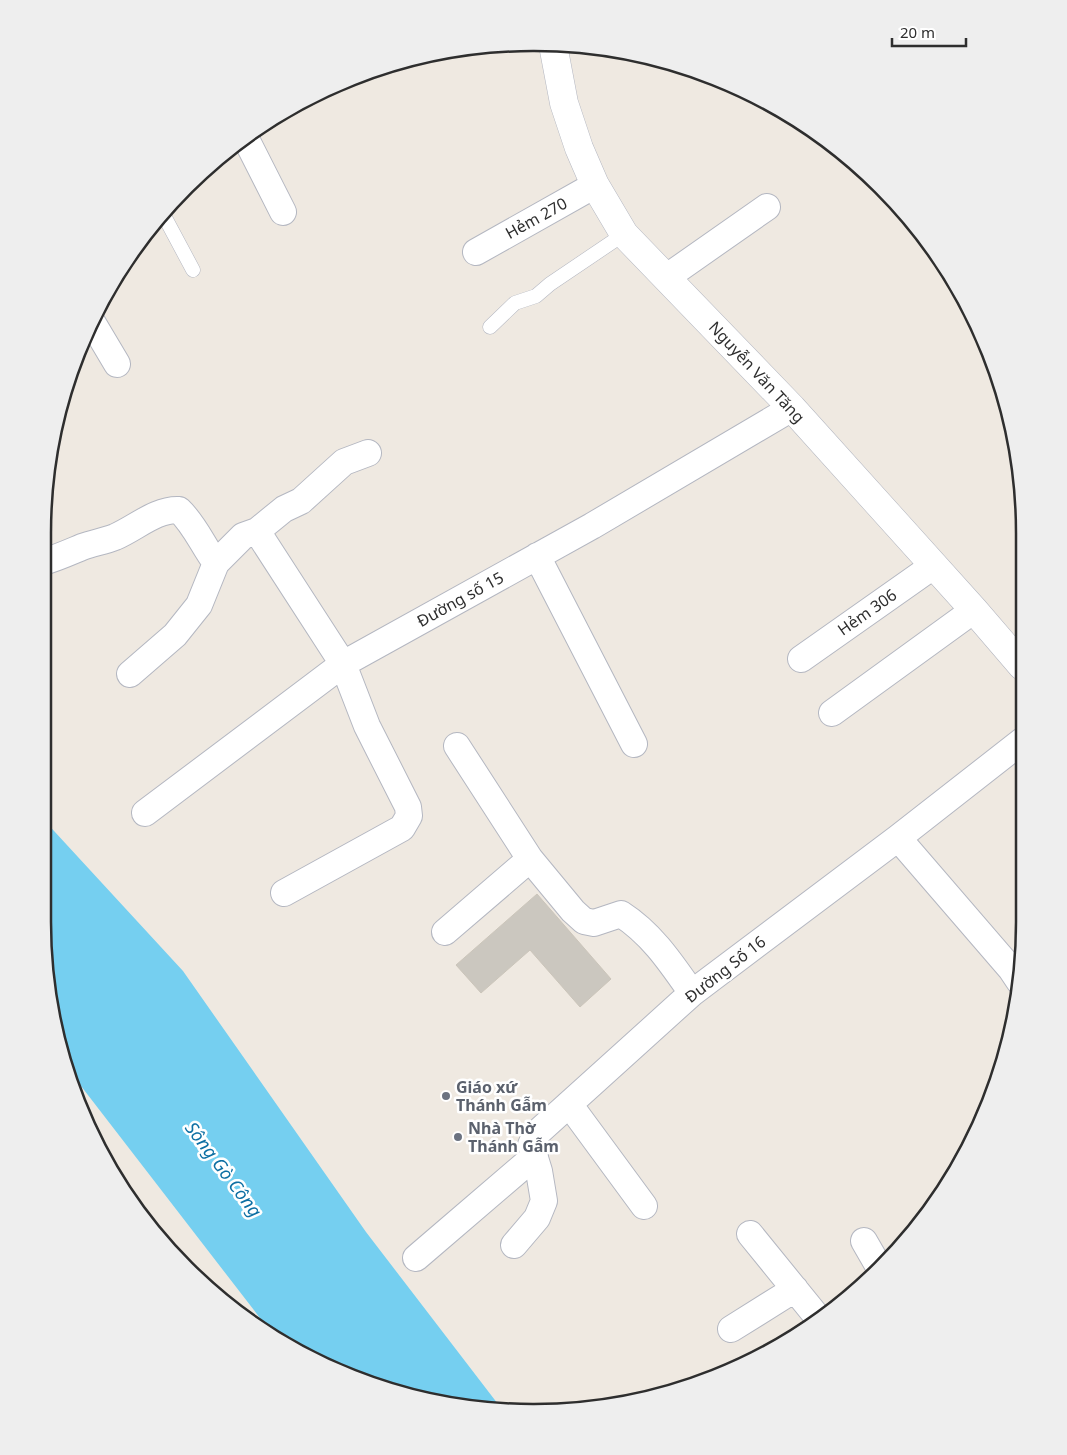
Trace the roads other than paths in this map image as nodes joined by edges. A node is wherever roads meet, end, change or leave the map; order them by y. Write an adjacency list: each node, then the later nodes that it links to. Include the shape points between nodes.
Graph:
1 (554, 52): 3 (main road, Nguyễn Văn Tăng, via 564,103)
2 (249, 145): 5 (street)
3 (595, 185): 7 (main road, Nguyễn Văn Tăng); 8 (street, Hẻm 270)
4 (767, 208): 10 (street)
5 (284, 212)
6 (167, 221): 9 (lane)
7 (624, 234): 10 (main road, Nguyễn Văn Tăng); 11 (lane, via 536,296 514,303)
8 (476, 252)
9 (193, 270)
10 (666, 277): 14 (main road, Nguyễn Văn Tăng)
11 (490, 327)
12 (97, 330): 13 (street)
13 (118, 364)
14 (792, 408): 17 (street, Đường số 15); 20 (main road, Nguyễn Văn Tăng)
15 (368, 453): 16 (street, via 344,462 302,501 284,508)
16 (257, 532): 19 (street, via 243,536); 24 (street)
17 (537, 556): 24 (street, Đường số 15); 27 (street)
18 (51, 560): 19 (street, via 113,538 163,512 179,510)
19 (216, 563): 25 (street, via 199,605 175,635)
20 (933, 566): 21 (main road, Nguyễn Văn Tăng); 22 (street, Hẻm 306)
21 (974, 610): 23 (main road, Nguyễn Văn Tăng); 26 (street)
22 (801, 659)
23 (1016, 659)
24 (343, 664): 30 (street, Đường số 15); 33 (street, via 367,726 408,807 408,816 402,828)
25 (130, 674)
26 (832, 713)
27 (634, 744)
28 (457, 746): 32 (street)
29 (1016, 746): 31 (street, Đường Số 16)
30 (145, 813)
31 (898, 838): 35 (street); 36 (street, Đường Số 16)
32 (530, 859): 34 (street); 36 (street, via 584,921 594,923 621,914 634,922 660,947)
33 (284, 894)
34 (445, 932)
35 (1013, 972)
36 (692, 992): 37 (street, Đường Số 16)
37 (569, 1104): 38 (street, Đường Số 16, via 536,1134 531,1145); 39 (street)
38 (534, 1156): 42 (street, Đường Số 16, via 544,1201 537,1218); 43 (street)
39 (644, 1206)
40 (750, 1234): 45 (street)
41 (864, 1241): 44 (street)
42 (514, 1245)
43 (416, 1258)
44 (876, 1262)
45 (795, 1289): 46 (street); 47 (street)
46 (814, 1313)
47 (731, 1329)

